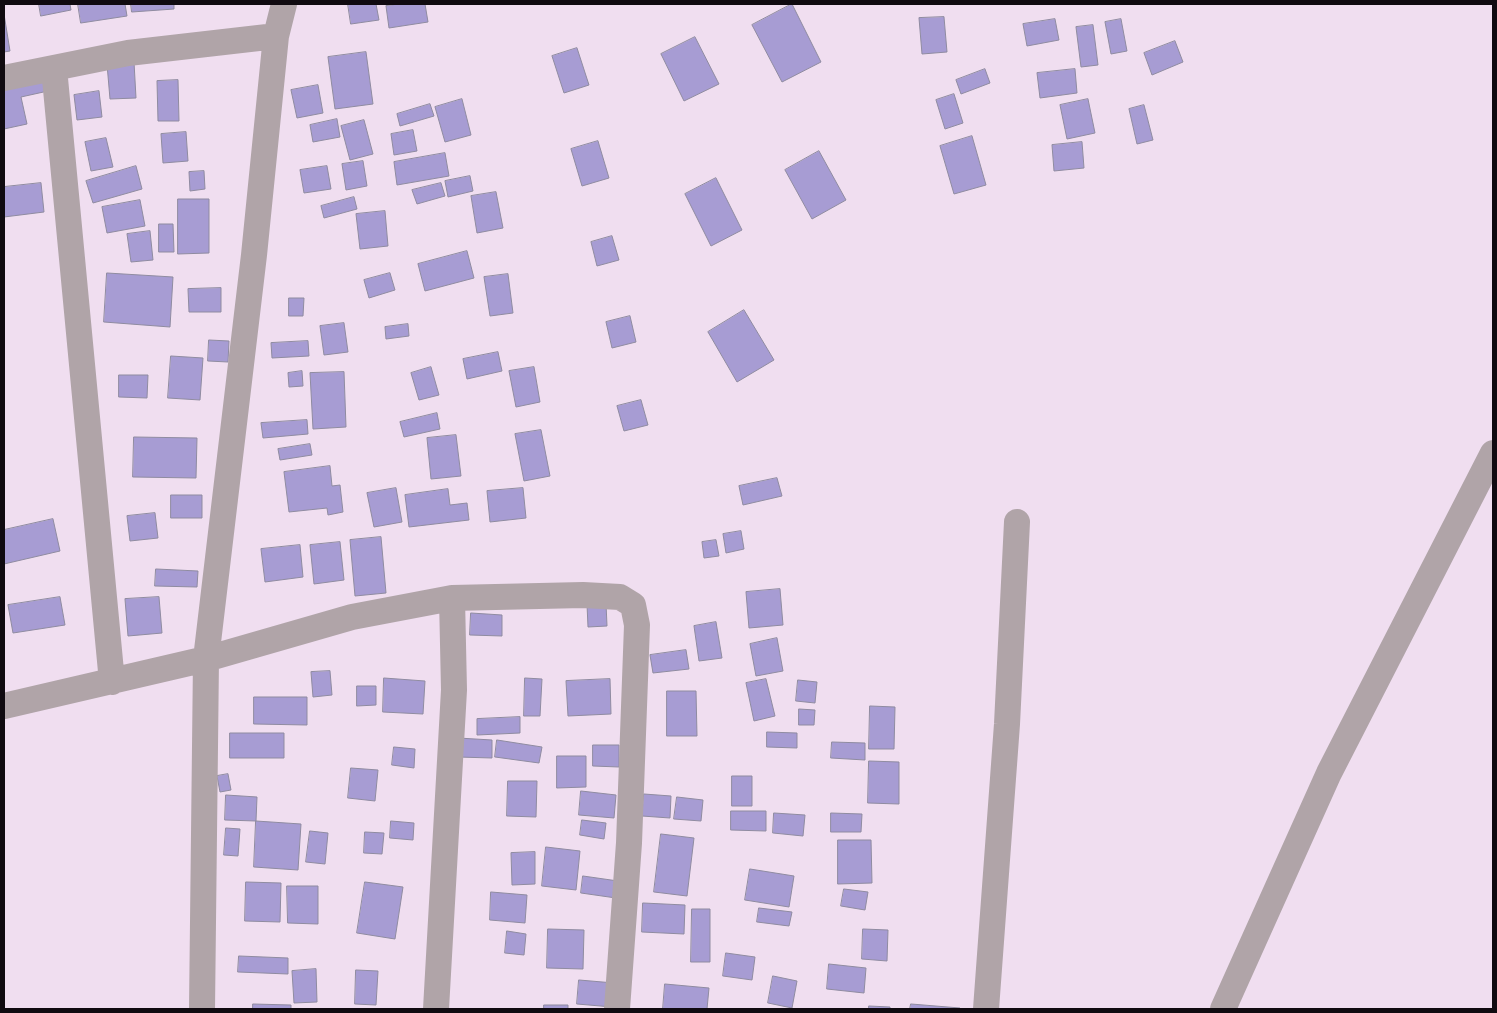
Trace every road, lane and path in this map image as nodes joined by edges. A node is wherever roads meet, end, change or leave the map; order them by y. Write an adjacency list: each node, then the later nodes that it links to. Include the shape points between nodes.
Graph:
1 (284, 4): 2 (street)
2 (276, 36): 3 (street, via 128,53); 8 (street, via 254,255)
3 (54, 68): 4 (street); 9 (street)
4 (4, 78)
5 (1493, 453): 15 (street, via 1329,773)
6 (1018, 522): 14 (street)
7 (452, 598): 8 (street, via 352,617); 12 (street, via 454,690); 13 (street, via 583,595 620,597 632,605 637,625 629,843)
8 (206, 660): 9 (street); 11 (street)
9 (112, 682): 10 (street)
10 (4, 706)
11 (202, 1009)
12 (436, 1009)
13 (617, 1009)
14 (986, 1009)
15 (1223, 1009)

